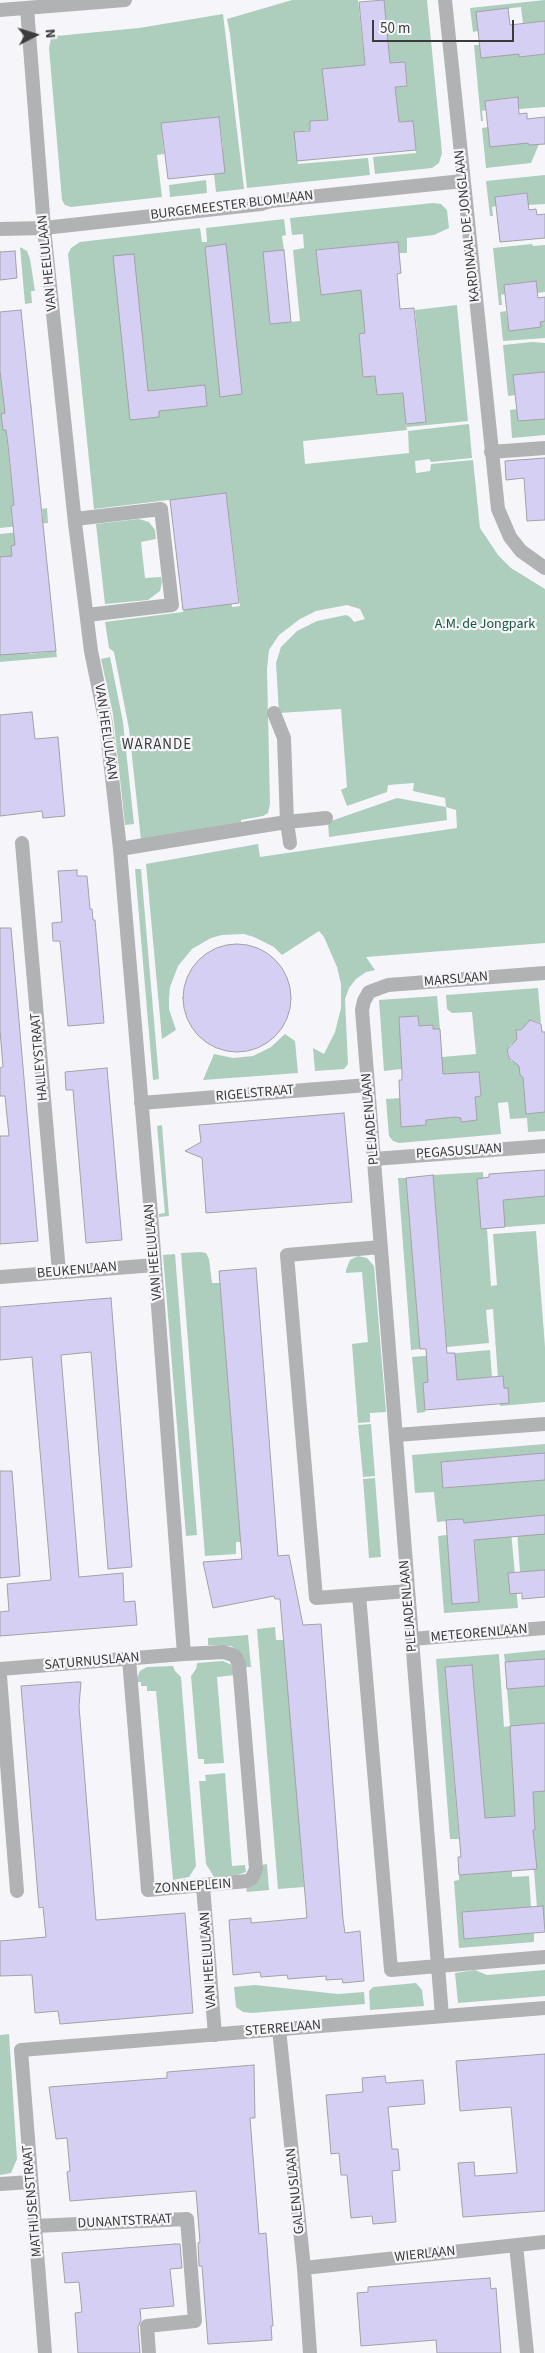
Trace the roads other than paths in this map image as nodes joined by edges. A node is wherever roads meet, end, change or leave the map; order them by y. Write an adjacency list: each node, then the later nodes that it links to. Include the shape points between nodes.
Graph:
1 (124, 0): 3 (street)
2 (445, 0): 5 (street, KARDINAAL DE JONGLAAN)
3 (27, 8): 4 (street); 6 (street, VAN HEELULAAN)
4 (0, 10)
5 (463, 182): 6 (street, BURGEMEESTER BLOMLAAN); 9 (street, KARDINAAL DE JONGLAAN)
6 (44, 228): 7 (street, BURGEMEESTER BLOMLAAN); 10 (street, VAN HEELULAAN)
7 (0, 229)
8 (545, 448): 9 (street)
9 (491, 452): 11 (street, KARDINAAL DE JONGLAAN, via 502,522 521,551)
10 (75, 519): 12 (street, VAN HEELULAAN); 12 (street, via 161,509 172,605)
11 (545, 568)
12 (86, 615): 18 (street, VAN HEELULAAN, via 106,724)
13 (274, 713): 15 (street, via 284,738)
14 (326, 818): 15 (street)
15 (287, 822): 16 (street); 18 (street)
16 (290, 842)
17 (22, 843): 27 (street, HALLEYSTRAAT)
18 (120, 849): 22 (street, VAN HEELULAAN)
19 (545, 973): 20 (street, MARSLAAN, via 388,986)
20 (369, 992): 21 (street, PLEJADENLAAN, via 362,1010)
21 (368, 1085): 22 (street, RIGELSTRAAT); 24 (street, PLEJADENLAAN)
22 (141, 1103): 26 (street, VAN HEELULAAN)
23 (545, 1146): 24 (street, PEGASUSLAAN)
24 (374, 1158): 25 (street, PLEJADENLAAN)
25 (381, 1247): 30 (street, PLEJADENLAAN); 32 (street, via 287,1255 316,1598)
26 (155, 1264): 27 (street, BEUKENLAAN); 35 (street, VAN HEELULAAN)
27 (58, 1272): 28 (street, BEUKENLAAN)
28 (0, 1277)
29 (545, 1424): 30 (street)
30 (396, 1435): 31 (street, PLEJADENLAAN)
31 (408, 1591): 32 (street); 34 (street, PLEJADENLAAN)
32 (359, 1595): 42 (street, via 391,1970)
33 (545, 1628): 34 (street, METEORENLAAN)
34 (412, 1639): 42 (street, PLEJADENLAAN)
35 (184, 1654): 36 (street, SATURNUSLAAN); 39 (street, ZONNEPLEIN, via 224,1652 235,1656 239,1664 256,1869 247,1881)
36 (129, 1659): 37 (street, SATURNUSLAAN); 39 (street, ZONNEPLEIN, via 148,1890)
37 (0, 1669)
38 (0, 1676): 40 (street)
39 (204, 1886): 46 (street, VAN HEELULAAN)
40 (17, 1890)
41 (545, 1957): 42 (street)
42 (438, 1966): 44 (street, PLEJADENLAAN)
43 (545, 2008): 44 (street, STERRELAAN)
44 (442, 2016): 45 (street, STERRELAAN)
45 (280, 2029): 46 (street, STERRELAAN); 53 (street, GALENUSLAAN)
46 (215, 2035): 47 (street, STERRELAAN)
47 (21, 2050): 48 (street, MATHIJSENSTRAAT)
48 (31, 2182): 49 (street); 50 (street, MATHIJSENSTRAAT)
49 (0, 2184)
50 (34, 2226): 54 (street, MATHIJSENSTRAAT); 55 (street, DUNANTSTRAAT, via 187,2219 195,2321 147,2326)
51 (545, 2242): 52 (street, WIERLAAN)
52 (516, 2245): 53 (street, WIERLAAN); 57 (street)
53 (304, 2268): 56 (street, GALENUSLAAN)
54 (45, 2353)
55 (149, 2353)
56 (310, 2353)
57 (527, 2353)

